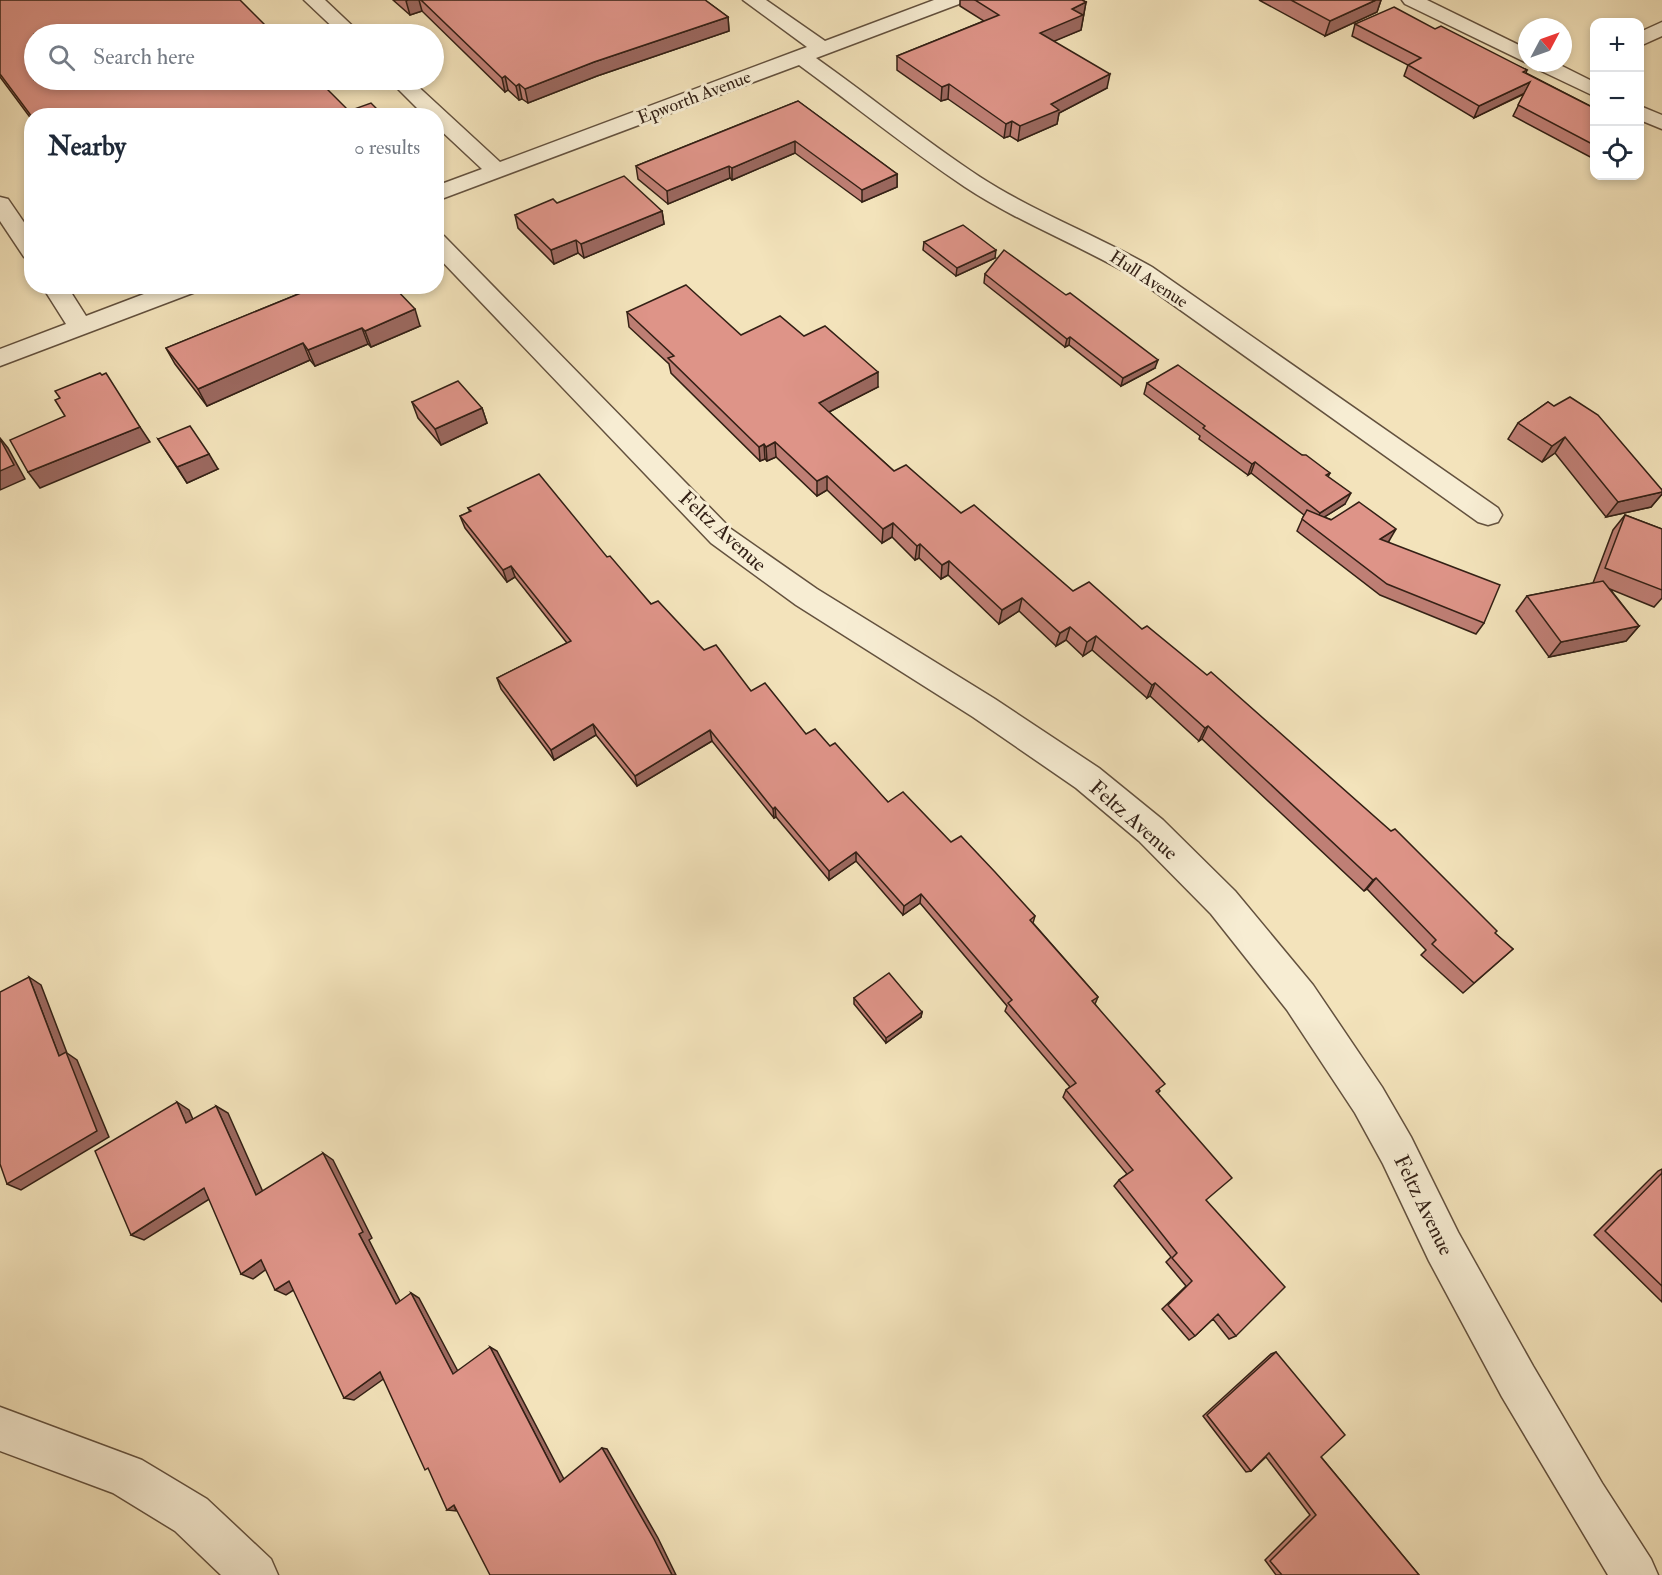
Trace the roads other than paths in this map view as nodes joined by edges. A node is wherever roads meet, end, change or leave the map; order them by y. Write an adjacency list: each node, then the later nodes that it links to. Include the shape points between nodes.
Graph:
1 (314, 0): 5 (street)
2 (753, 0): 8 (street, Hull Avenue)
3 (952, 0): 8 (street, Epworth Avenue)
4 (1412, 0): 9 (street)
5 (340, 24)
6 (1662, 28): 7 (street)
7 (1644, 38)
8 (812, 53): 17 (street, Epworth Avenue); 26 (street, Hull Avenue, via 973,182 1143,272)
9 (1518, 53)
10 (1572, 72): 11 (street)
11 (1590, 86)
12 (410, 90): 13 (street)
13 (429, 108)
14 (1644, 114): 16 (street)
15 (444, 122): 17 (street)
16 (1662, 123)
17 (497, 171): 18 (street, Epworth Avenue)
18 (444, 191)
19 (0, 204): 20 (street)
20 (24, 240)
21 (444, 249): 29 (street, Feltz Avenue, via 721,536 770,574 1072,767 1135,817 1254,938 1324,1030 1390,1137 1450,1259 1598,1520)
22 (59, 294): 24 (street)
23 (168, 294): 24 (street)
24 (81, 327): 25 (street)
25 (0, 358)
26 (1488, 515)
27 (0, 1429): 28 (street, via 126,1476 191,1515)
28 (255, 1575)
29 (1635, 1575)

